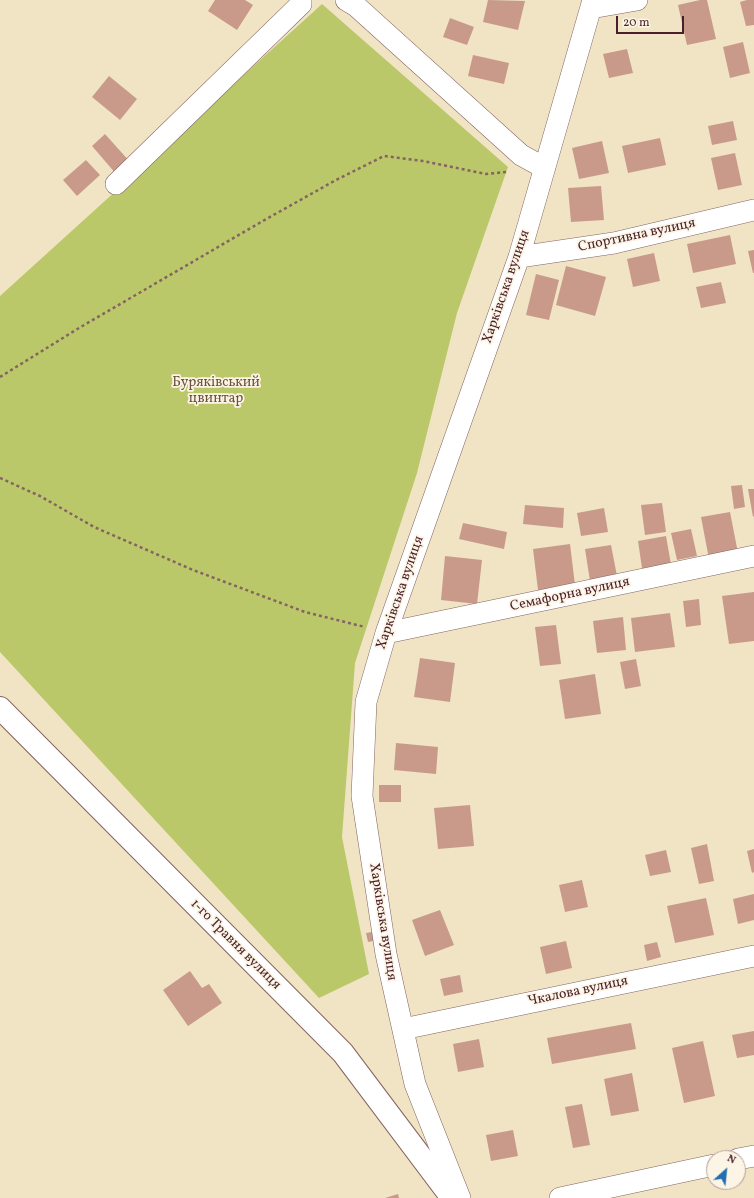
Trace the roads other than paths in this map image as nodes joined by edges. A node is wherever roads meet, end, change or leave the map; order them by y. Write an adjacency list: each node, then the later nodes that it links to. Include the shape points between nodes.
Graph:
1 (301, 0): 6 (street, via 301,4)
2 (346, 0): 5 (street, via 356,6 521,155)
3 (638, 0): 4 (street)
4 (592, 4): 5 (street, Харківська вулиця)
5 (546, 167): 8 (street, Харківська вулиця)
6 (116, 184)
7 (754, 210): 8 (street, Спортивна вулиця, via 614,243)
8 (519, 257): 10 (street, Харківська вулиця)
9 (754, 556): 10 (street, Семафорна вулиця)
10 (386, 633): 13 (street, Харківська вулиця, via 366,702 362,796 386,954)
11 (0, 708): 15 (street, 1-го Травня вулиця, via 343,1053)
12 (754, 956): 13 (street, Чкалова вулиця)
13 (402, 1029): 16 (street, Харківська вулиця, via 415,1084)
14 (706, 1167): 17 (street)
15 (452, 1198)
16 (460, 1198)
17 (560, 1198)

